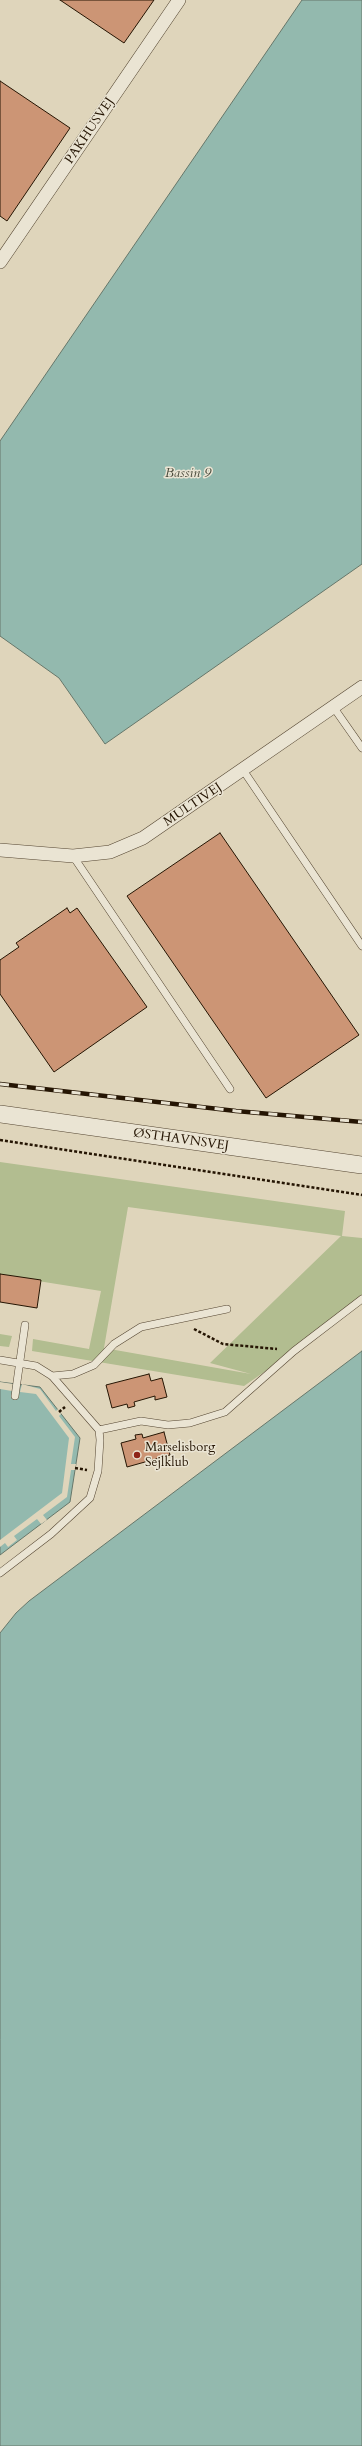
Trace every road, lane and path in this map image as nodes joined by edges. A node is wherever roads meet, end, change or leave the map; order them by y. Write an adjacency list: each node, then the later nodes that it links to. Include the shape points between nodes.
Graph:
1 (179, 0): 2 (street, PAKHUSVEJ)
2 (0, 262)
3 (362, 687): 4 (street, MULTIVEJ)
4 (334, 708): 5 (lane); 6 (street, MULTIVEJ)
5 (362, 748)
6 (243, 770): 8 (street, MULTIVEJ, via 143,838 110,852); 9 (lane)
7 (0, 850): 8 (street, MULTIVEJ)
8 (73, 856): 10 (lane)
9 (362, 946)
10 (230, 1089)
11 (0, 1114): 13 (street, ØSTHAVNSVEJ)
12 (0, 1140): 14 (path)
13 (362, 1165)
14 (362, 1195)
15 (362, 1299): 19 (lane)
16 (227, 1309): 17 (lane)
17 (178, 1320): 19 (path, via 223,1344); 22 (lane, via 141,1328 114,1344 94,1365 73,1374)
18 (25, 1325): 21 (lane)
19 (294, 1351): 24 (lane, via 225,1412 190,1424 168,1425 141,1421)
20 (0, 1360): 21 (lane)
21 (19, 1362): 22 (lane, via 36,1366); 23 (lane)
22 (52, 1376): 24 (lane)
23 (15, 1396)
24 (99, 1430): 27 (lane, via 98,1471 90,1498 51,1534)
25 (76, 1468): 26 (path)
26 (83, 1469)
27 (0, 1573)

